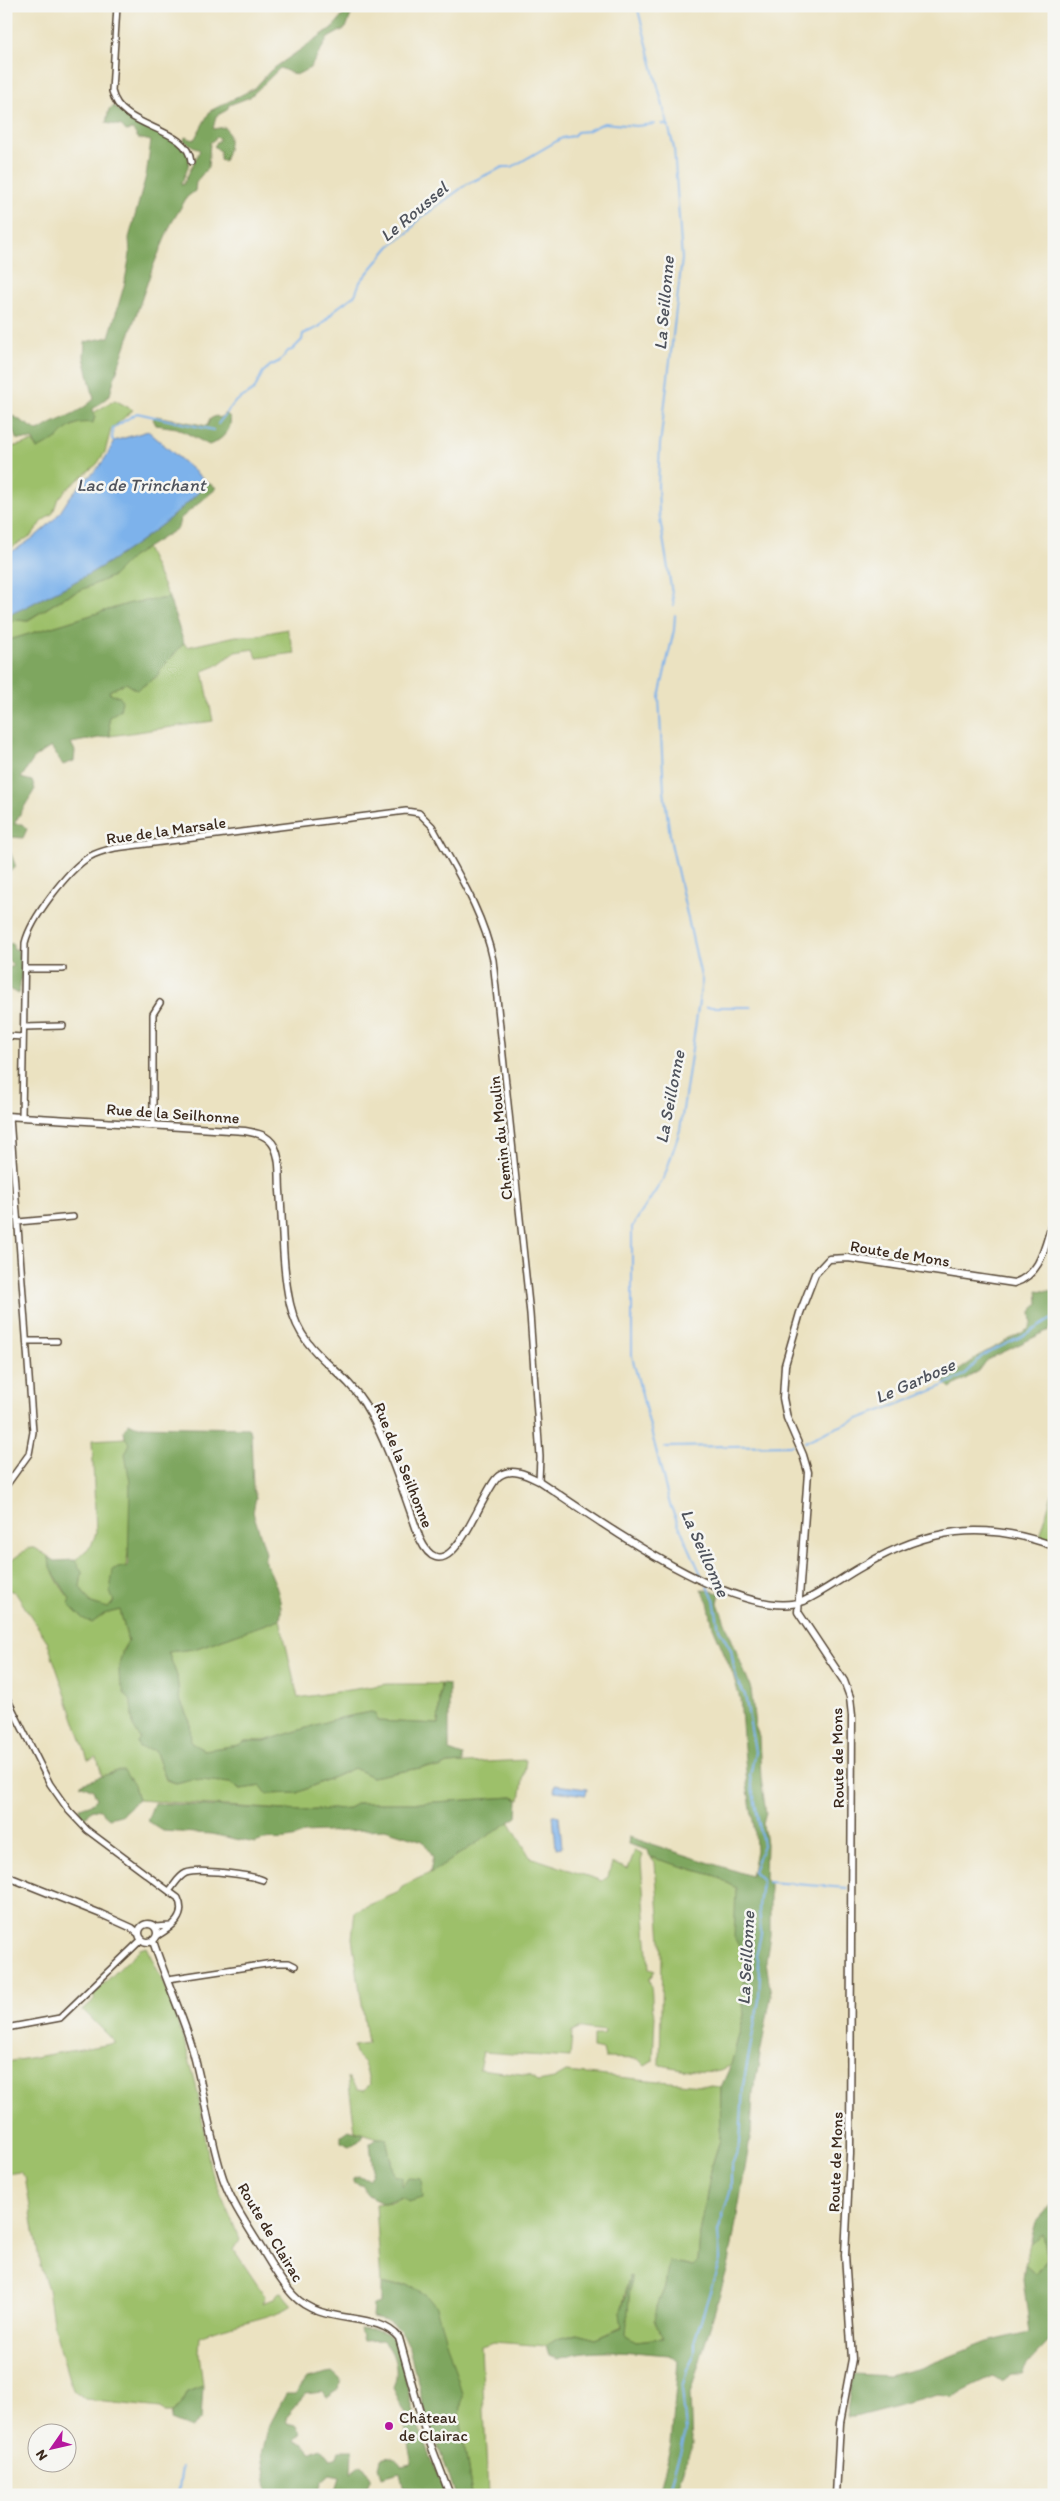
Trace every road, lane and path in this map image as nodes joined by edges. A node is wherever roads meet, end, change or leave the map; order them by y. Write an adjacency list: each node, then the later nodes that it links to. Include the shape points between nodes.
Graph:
1 (118, 6): 2 (street, via 112,91 116,102 130,116 181,142 189,151)
2 (191, 162)
3 (419, 813): 4 (street, Rue de la Marsale, via 406,811 296,824 96,853 77,867 36,917 25,943); 19 (street, Chemin du Moulin, via 432,826 478,911 493,960 530,1314)
4 (25, 969): 5 (street); 8 (street, Rue de la Marsale)
5 (63, 969)
6 (160, 1004): 13 (street, via 153,1014)
7 (63, 1026): 8 (street)
8 (24, 1027): 10 (street, Rue de la Marsale)
9 (6, 1036): 10 (street)
10 (23, 1038): 12 (street, Rue de la Marsale)
11 (8, 1116): 12 (street, Rue de la Seilhonne); 16 (street)
12 (22, 1117): 13 (street, Rue de la Seilhonne)
13 (153, 1125): 19 (street, Rue de la Seilhonne, via 253,1132 266,1137 274,1147 292,1310 310,1346 364,1404 428,1552 443,1557 458,1546 500,1475 519,1472)
14 (73, 1217): 16 (street)
15 (1054, 1218): 22 (street, Route de Mons, via 1035,1270 1026,1279 1014,1283 842,1257 830,1259 818,1268 791,1341 782,1389 787,1418 808,1472)
16 (18, 1222): 17 (street)
17 (27, 1341): 18 (street); 20 (street, via 32,1443 24,1462)
18 (56, 1341)
19 (539, 1481): 22 (street, Rue de la Seilhonne, via 688,1575 772,1606)
20 (6, 1486)
21 (1054, 1546): 22 (street, via 1019,1534 987,1530 947,1532 888,1552)
22 (798, 1604): 35 (street, Route de Mons, via 798,1612 844,1681 852,1716 850,2126 845,2255 852,2359 840,2423)
23 (6, 1696): 26 (street, via 50,1784 69,1811 93,1835)
24 (6, 1876): 29 (street)
25 (263, 1880): 26 (street, via 246,1874 190,1872)
26 (170, 1890): 27 (street, via 181,1907)
27 (175, 1924): 28 (street); 30 (street)
28 (156, 1927): 29 (street, via 150,1924); 30 (street, Route de Clairac)
29 (140, 1933): 30 (street, via 147,1942); 33 (street, via 60,2018)
30 (155, 1938): 32 (street, Route de Clairac)
31 (295, 1966): 32 (street, via 272,1962)
32 (168, 1979): 34 (street, Route de Clairac, via 194,2056 224,2178 237,2208 278,2275 298,2300 321,2313 382,2326 399,2338 424,2427)
33 (6, 2028)
34 (450, 2495)
35 (836, 2495)

